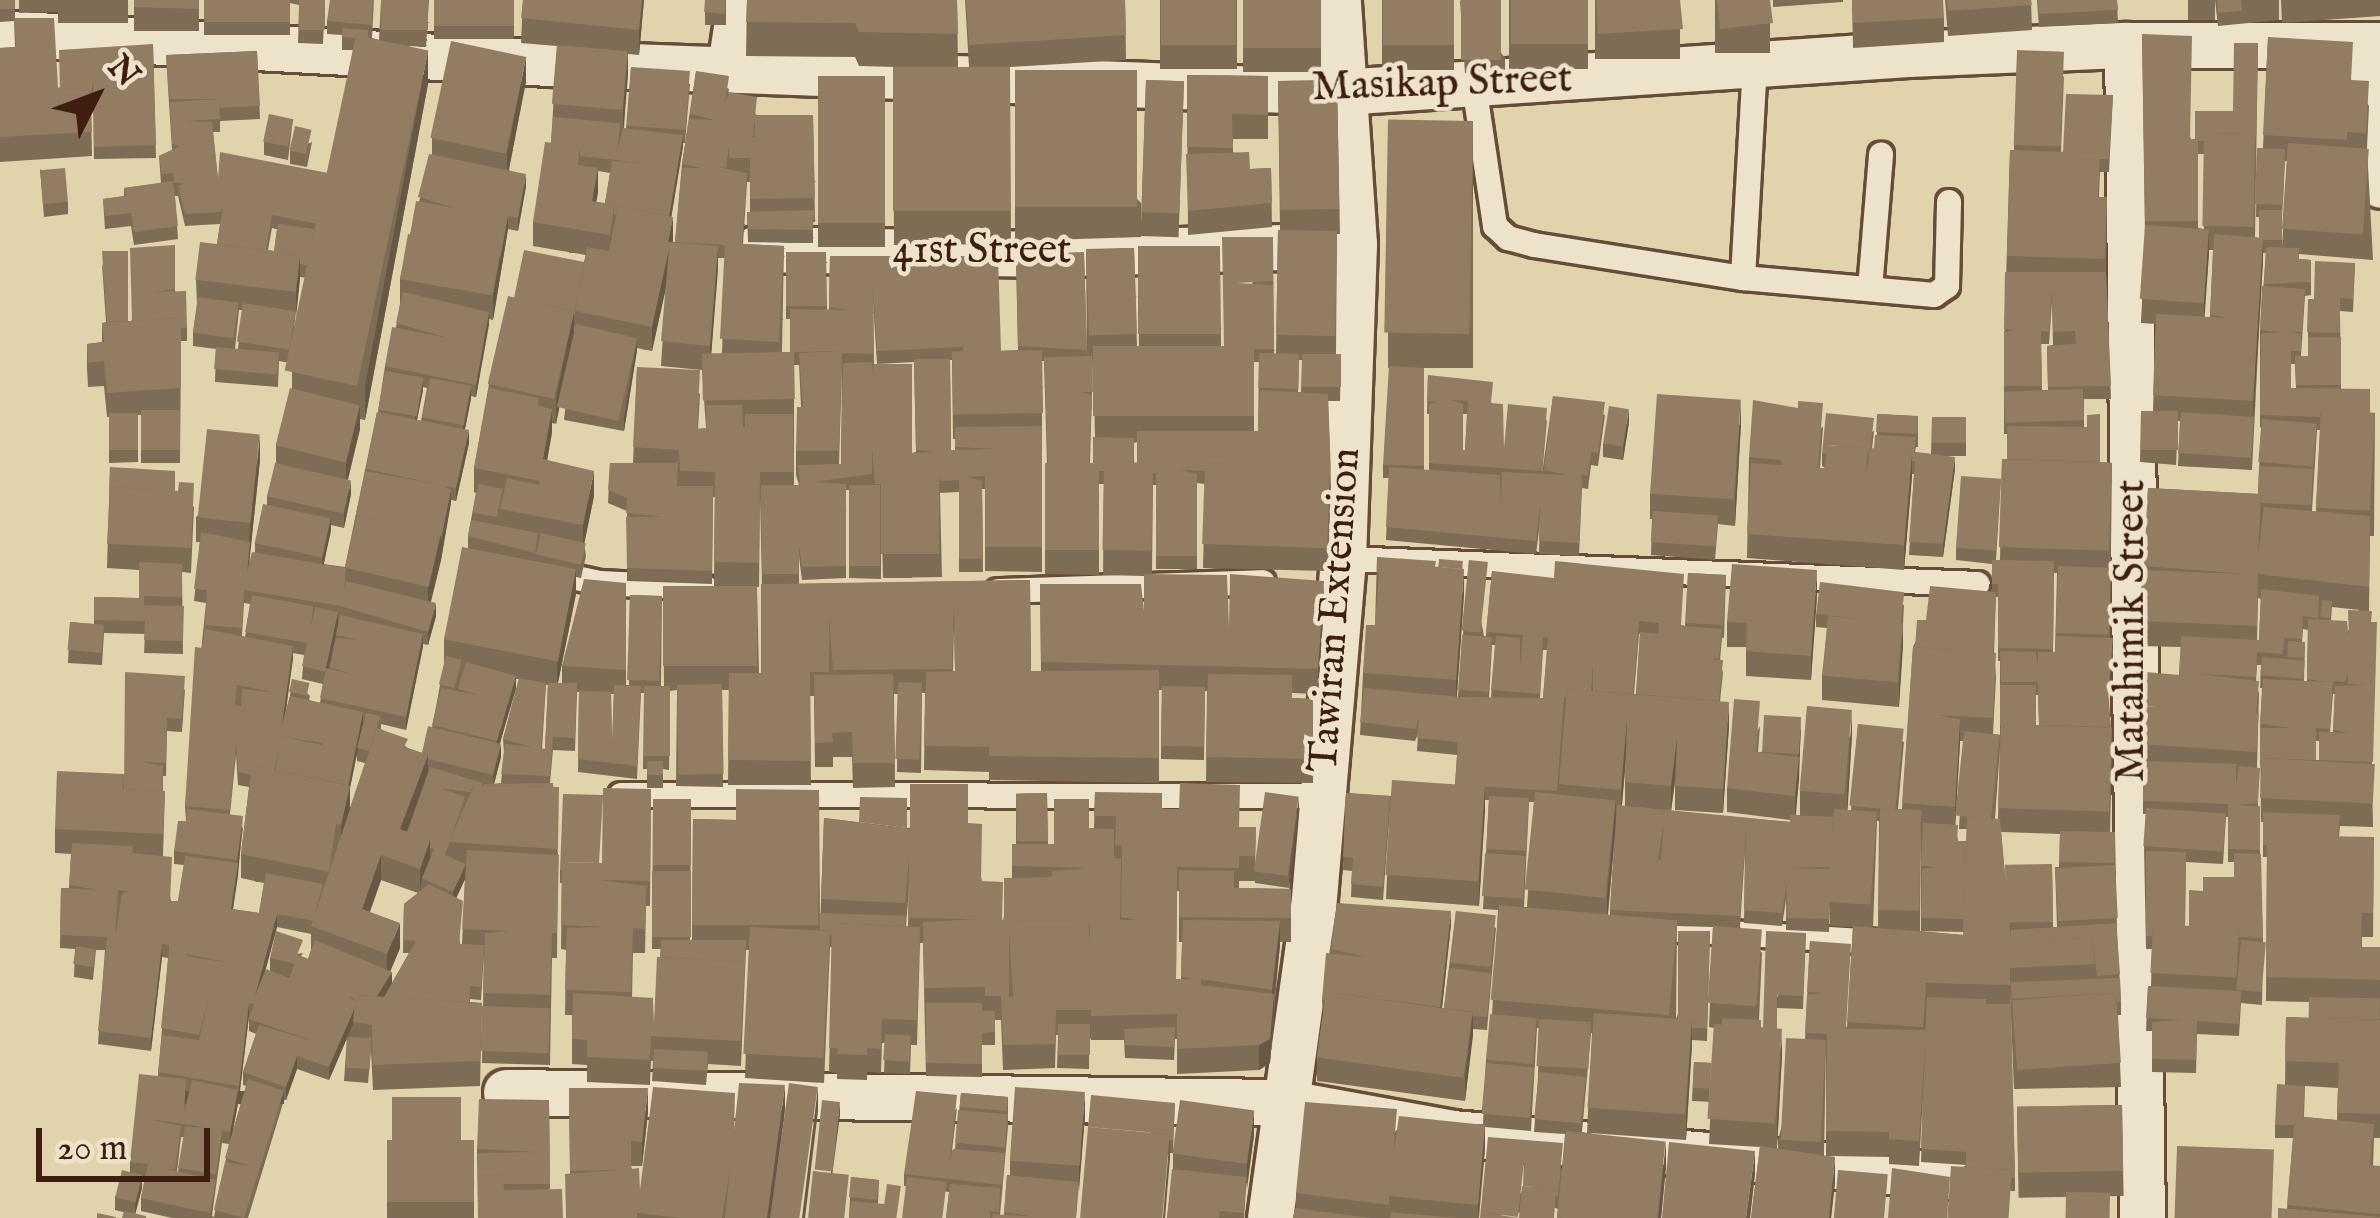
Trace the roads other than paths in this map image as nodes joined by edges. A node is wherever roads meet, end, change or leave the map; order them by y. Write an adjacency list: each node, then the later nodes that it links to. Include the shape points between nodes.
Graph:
1 (740, 0): 7 (street)
2 (1338, 0): 9 (street, Tawiran Extension)
3 (0, 33): 7 (street, Masikap Street)
4 (2127, 45): 5 (street, Masikap Street); 6 (street, Masikap Street); 30 (street, Matahimik Street)
5 (2375, 46): 11 (street)
6 (1755, 65): 8 (street, Masikap Street); 15 (lane)
7 (730, 67): 9 (street, Masikap Street)
8 (1474, 86): 9 (street, Masikap Street); 15 (lane, via 1495,226 1508,238)
9 (1341, 92): 13 (street, Tawiran Extension)
10 (1881, 154): 16 (lane)
11 (2380, 185)
12 (1949, 202): 16 (lane, via 1947,286 1934,295)
13 (1354, 244): 14 (street, 41st Street, via 1045,254); 18 (street, Tawiran Extension)
14 (755, 249)
15 (1743, 278): 16 (lane)
16 (1870, 289)
17 (518, 565): 20 (lane, via 578,580)
18 (1322, 581): 19 (lane); 21 (lane); 23 (street, Tawiran Extension)
19 (1978, 584)
20 (742, 589)
21 (966, 593)
22 (589, 795): 23 (lane)
23 (1322, 796): 27 (street, Tawiran Extension, via 1325,910)
24 (1620, 927): 25 (lane)
25 (1903, 943)
26 (506, 1092): 27 (street)
27 (1282, 1102): 28 (street, via 1452,1133); 29 (street, Tawiran Extension)
28 (1962, 1177)
29 (1270, 1218)
30 (2142, 1218)

